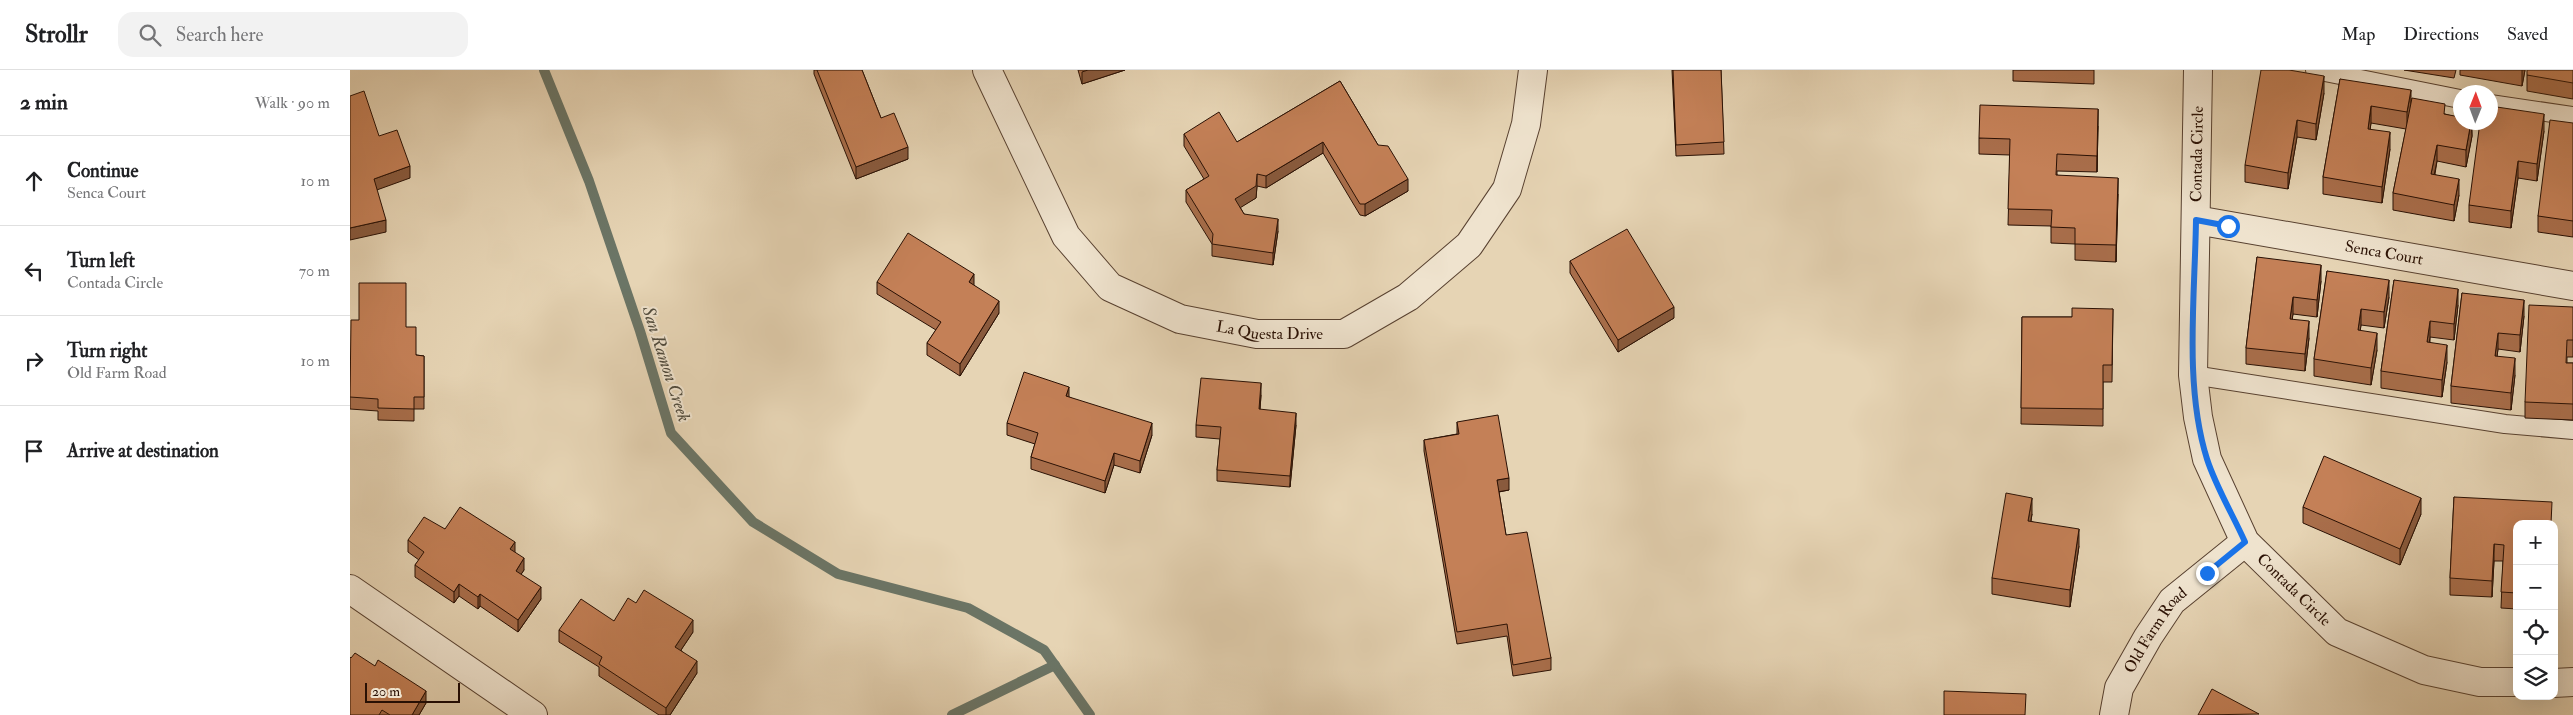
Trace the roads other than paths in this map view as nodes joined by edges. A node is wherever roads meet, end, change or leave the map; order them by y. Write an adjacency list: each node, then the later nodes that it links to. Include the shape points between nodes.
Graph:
1 (986, 70): 2 (street, La Questa Drive, via 1066,236 1110,287 1180,319 1257,334 1344,334 1408,297 1468,245 1506,189 1526,124)
2 (1533, 70)
3 (2198, 70): 8 (street, Contada Circle)
4 (2315, 70): 5 (lane)
5 (2453, 98)
6 (2498, 105): 7 (lane)
7 (2573, 116)
8 (2196, 220): 9 (street, Senca Court); 10 (street, Contada Circle)
9 (2573, 286)
10 (2193, 375): 11 (lane, via 2505,424); 12 (street, Contada Circle, via 2207,459)
11 (2573, 430)
12 (2245, 542): 14 (street, Contada Circle, via 2338,632 2424,670 2480,682); 18 (street, Old Farm Road, via 2172,601 2119,688)
13 (350, 588): 17 (street)
14 (2513, 682)
15 (2573, 682): 16 (street)
16 (2558, 683)
17 (533, 715)
18 (2114, 715)

